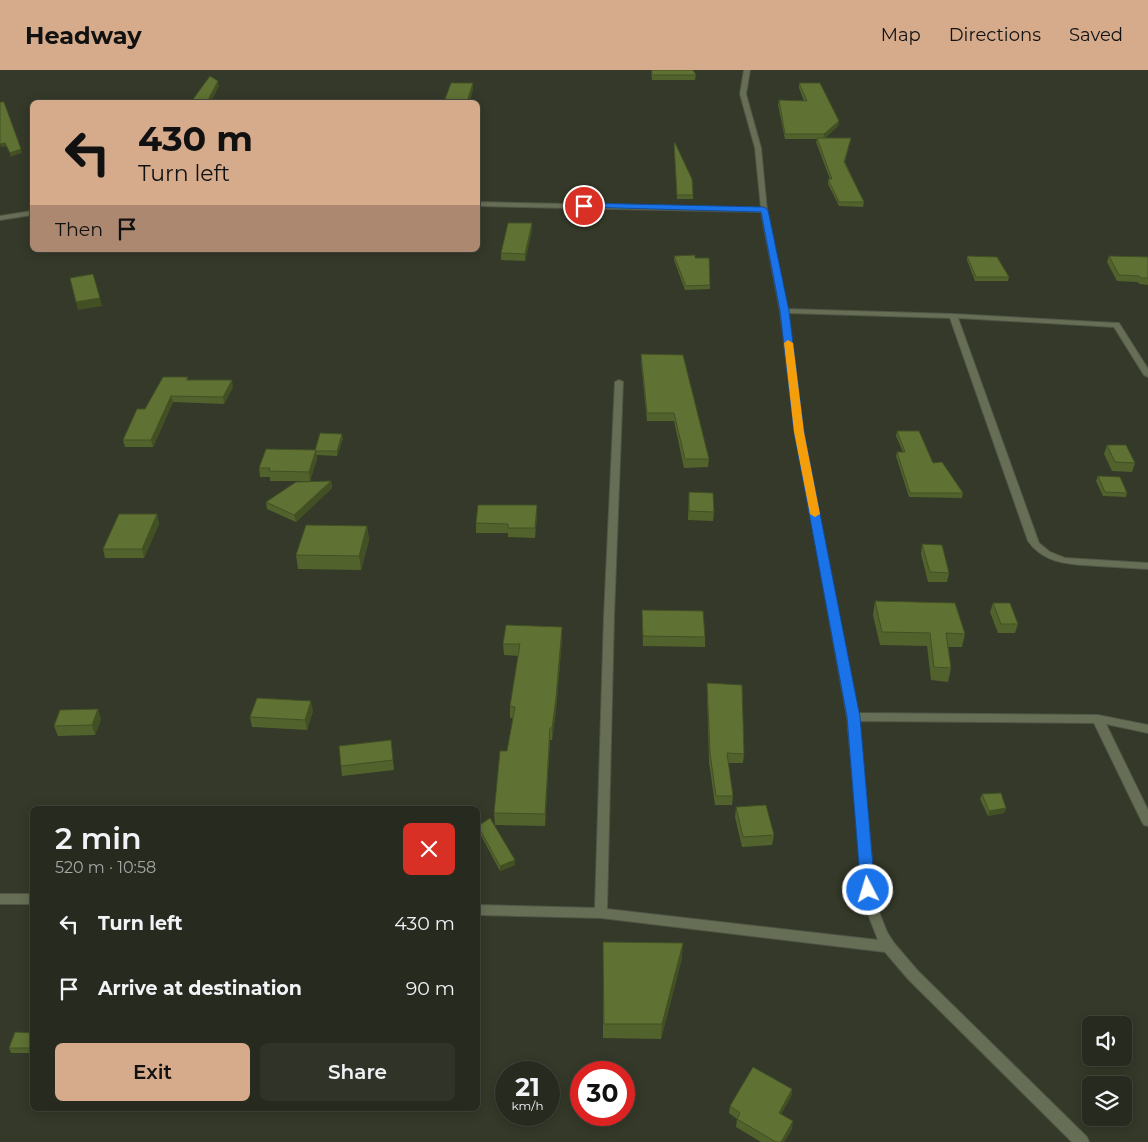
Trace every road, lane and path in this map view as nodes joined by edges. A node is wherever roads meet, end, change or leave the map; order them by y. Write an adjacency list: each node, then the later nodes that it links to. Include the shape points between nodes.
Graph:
1 (747, 70): 3 (street, via 743,94 758,148)
2 (480, 204): 3 (street)
3 (764, 210): 6 (street)
4 (30, 213): 5 (street)
5 (0, 218)
6 (784, 311): 7 (street); 11 (street, via 799,432)
7 (953, 316): 8 (street, via 1116,325); 10 (street, via 1037,547 1064,562)
8 (1148, 376)
9 (619, 382): 18 (street)
10 (1148, 566)
11 (854, 717): 12 (street); 19 (street, via 868,890 874,918)
12 (1098, 719): 13 (street); 14 (street)
13 (1148, 729)
14 (1148, 822)
15 (0, 899): 16 (street)
16 (30, 899)
17 (480, 910): 18 (street)
18 (601, 913): 19 (street)
19 (889, 947): 20 (street, via 913,975)
20 (1082, 1142)

